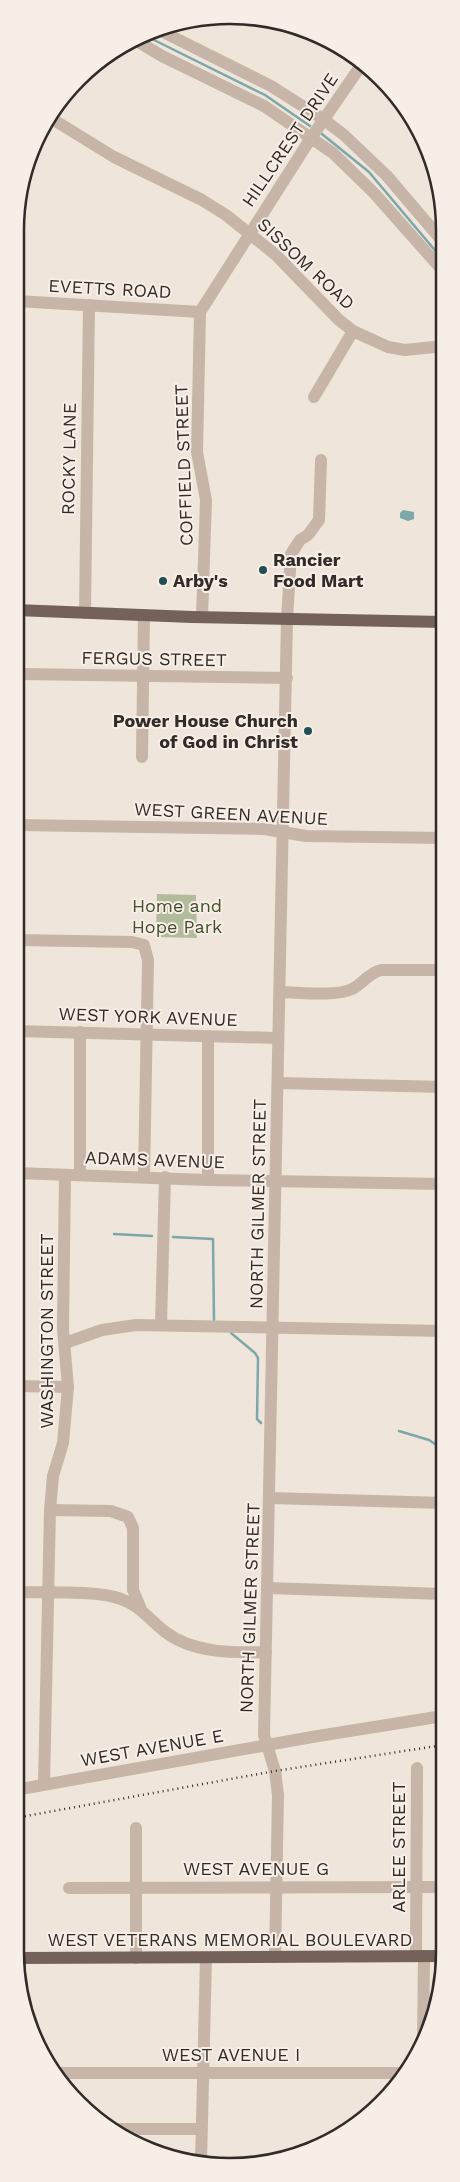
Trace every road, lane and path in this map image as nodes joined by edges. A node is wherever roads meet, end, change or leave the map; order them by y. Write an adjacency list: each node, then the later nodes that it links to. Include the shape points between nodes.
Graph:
1 (167, 34): 4 (street, via 271,86)
2 (143, 43): 6 (street, via 162,56 264,106)
3 (359, 69): 4 (street, HILLCREST DRIVE)
4 (323, 119): 6 (street, HILLCREST DRIVE); 8 (street, via 387,176)
5 (55, 121): 7 (street, SISSOM ROAD, via 133,168 202,200)
6 (311, 138): 7 (street, HILLCREST DRIVE); 9 (street, via 374,193)
7 (249, 233): 12 (street, HILLCREST DRIVE); 13 (street, SISSOM ROAD, via 276,255)
8 (436, 234)
9 (436, 263)
10 (24, 301): 11 (street, EVETTS ROAD)
11 (89, 305): 12 (street, EVETTS ROAD); 18 (street, ROCKY LANE)
12 (200, 312): 20 (street, COFFIELD STREET, via 197,452 206,500)
13 (353, 331): 14 (street, SISSOM ROAD, via 388,347 405,350); 15 (street)
14 (436, 347)
15 (314, 397)
16 (321, 460): 21 (street, NORTH GILMER STREET, via 318,520 291,554)
17 (24, 610): 18 (main road)
18 (85, 613): 19 (main road)
19 (144, 614): 20 (main road); 24 (street)
20 (202, 617): 21 (main road)
21 (287, 619): 22 (main road); 25 (street, NORTH GILMER STREET)
22 (436, 622)
23 (24, 674): 24 (street, FERGUS STREET)
24 (144, 676): 25 (street, FERGUS STREET); 26 (street)
25 (287, 678): 28 (street, NORTH GILMER STREET)
26 (142, 757)
27 (24, 825): 28 (street, WEST GREEN AVENUE, via 264,829)
28 (282, 832): 29 (street, WEST GREEN AVENUE, via 306,836); 32 (street, NORTH GILMER STREET)
29 (436, 838)
30 (24, 940): 35 (street, via 132,942 144,945 148,960)
31 (436, 970): 32 (street, via 381,970 343,992)
32 (280, 992): 37 (street, NORTH GILMER STREET)
33 (24, 1031): 34 (street, WEST YORK AVENUE)
34 (80, 1032): 35 (street, WEST YORK AVENUE); 42 (street)
35 (146, 1034): 36 (street, WEST YORK AVENUE); 43 (street)
36 (208, 1036): 37 (street, WEST YORK AVENUE); 45 (street)
37 (278, 1038): 38 (street, NORTH GILMER STREET)
38 (278, 1083): 39 (street); 46 (street, NORTH GILMER STREET)
39 (436, 1087)
40 (24, 1173): 41 (street, ADAMS AVENUE)
41 (65, 1175): 42 (street, ADAMS AVENUE); 51 (street, WASHINGTON STREET)
42 (80, 1175): 43 (street, ADAMS AVENUE)
43 (144, 1176): 44 (street, ADAMS AVENUE)
44 (165, 1177): 45 (street, ADAMS AVENUE); 48 (street)
45 (208, 1180): 46 (street, ADAMS AVENUE)
46 (275, 1180): 47 (street, ADAMS AVENUE); 49 (street, NORTH GILMER STREET)
47 (436, 1184)
48 (161, 1324): 49 (street); 51 (street, via 121,1326)
49 (272, 1327): 50 (street); 54 (street, NORTH GILMER STREET)
50 (436, 1331)
51 (64, 1343): 53 (street, WASHINGTON STREET)
52 (24, 1386): 53 (street)
53 (68, 1387): 56 (street, WASHINGTON STREET, via 63,1443 53,1476)
54 (270, 1498): 55 (street); 57 (street, NORTH GILMER STREET)
55 (436, 1504)
56 (50, 1510): 59 (street, WASHINGTON STREET); 61 (street, via 111,1511 128,1517 133,1528 133,1590)
57 (268, 1588): 60 (street); 62 (street, NORTH GILMER STREET)
58 (24, 1592): 59 (street)
59 (48, 1593): 61 (street, via 120,1598); 66 (street, WASHINGTON STREET)
60 (436, 1594)
61 (142, 1611): 62 (street, via 166,1632 190,1646 219,1651)
62 (266, 1652): 64 (street, NORTH GILMER STREET, via 264,1735)
63 (436, 1717): 64 (street, WEST AVENUE E)
64 (267, 1745): 66 (street, WEST AVENUE E); 70 (street, NORTH GILMER STREET, via 278,1795)
65 (417, 1768): 73 (street, ARLEE STREET)
66 (44, 1784): 67 (street, WEST AVENUE E)
67 (24, 1788)
68 (136, 1828): 69 (street)
69 (135, 1887): 70 (street, WEST AVENUE G); 72 (street, WEST AVENUE G); 78 (street)
70 (276, 1887): 73 (street, WEST AVENUE G); 74 (street, NORTH GILMER STREET)
71 (436, 1887): 73 (street, WEST AVENUE G)
72 (69, 1888)
73 (417, 1888): 75 (street, ARLEE STREET)
74 (275, 1956): 75 (main road, WEST VETERANS MEMORIAL BOULEVARD); 79 (main road, WEST VETERANS MEMORIAL BOULEVARD)
75 (420, 1956): 76 (main road, WEST VETERANS MEMORIAL BOULEVARD); 80 (street, ARLEE STREET)
76 (436, 1956)
77 (24, 1958): 78 (main road, WEST VETERANS MEMORIAL BOULEVARD)
78 (136, 1958): 79 (main road, WEST VETERANS MEMORIAL BOULEVARD)
79 (206, 1958): 81 (street)
80 (422, 2026)
81 (202, 2072): 82 (street, WEST AVENUE I); 83 (street, WEST AVENUE I); 85 (street)
82 (63, 2073)
83 (397, 2073)
84 (124, 2129): 85 (street)
85 (201, 2129): 86 (street)
86 (201, 2156)

